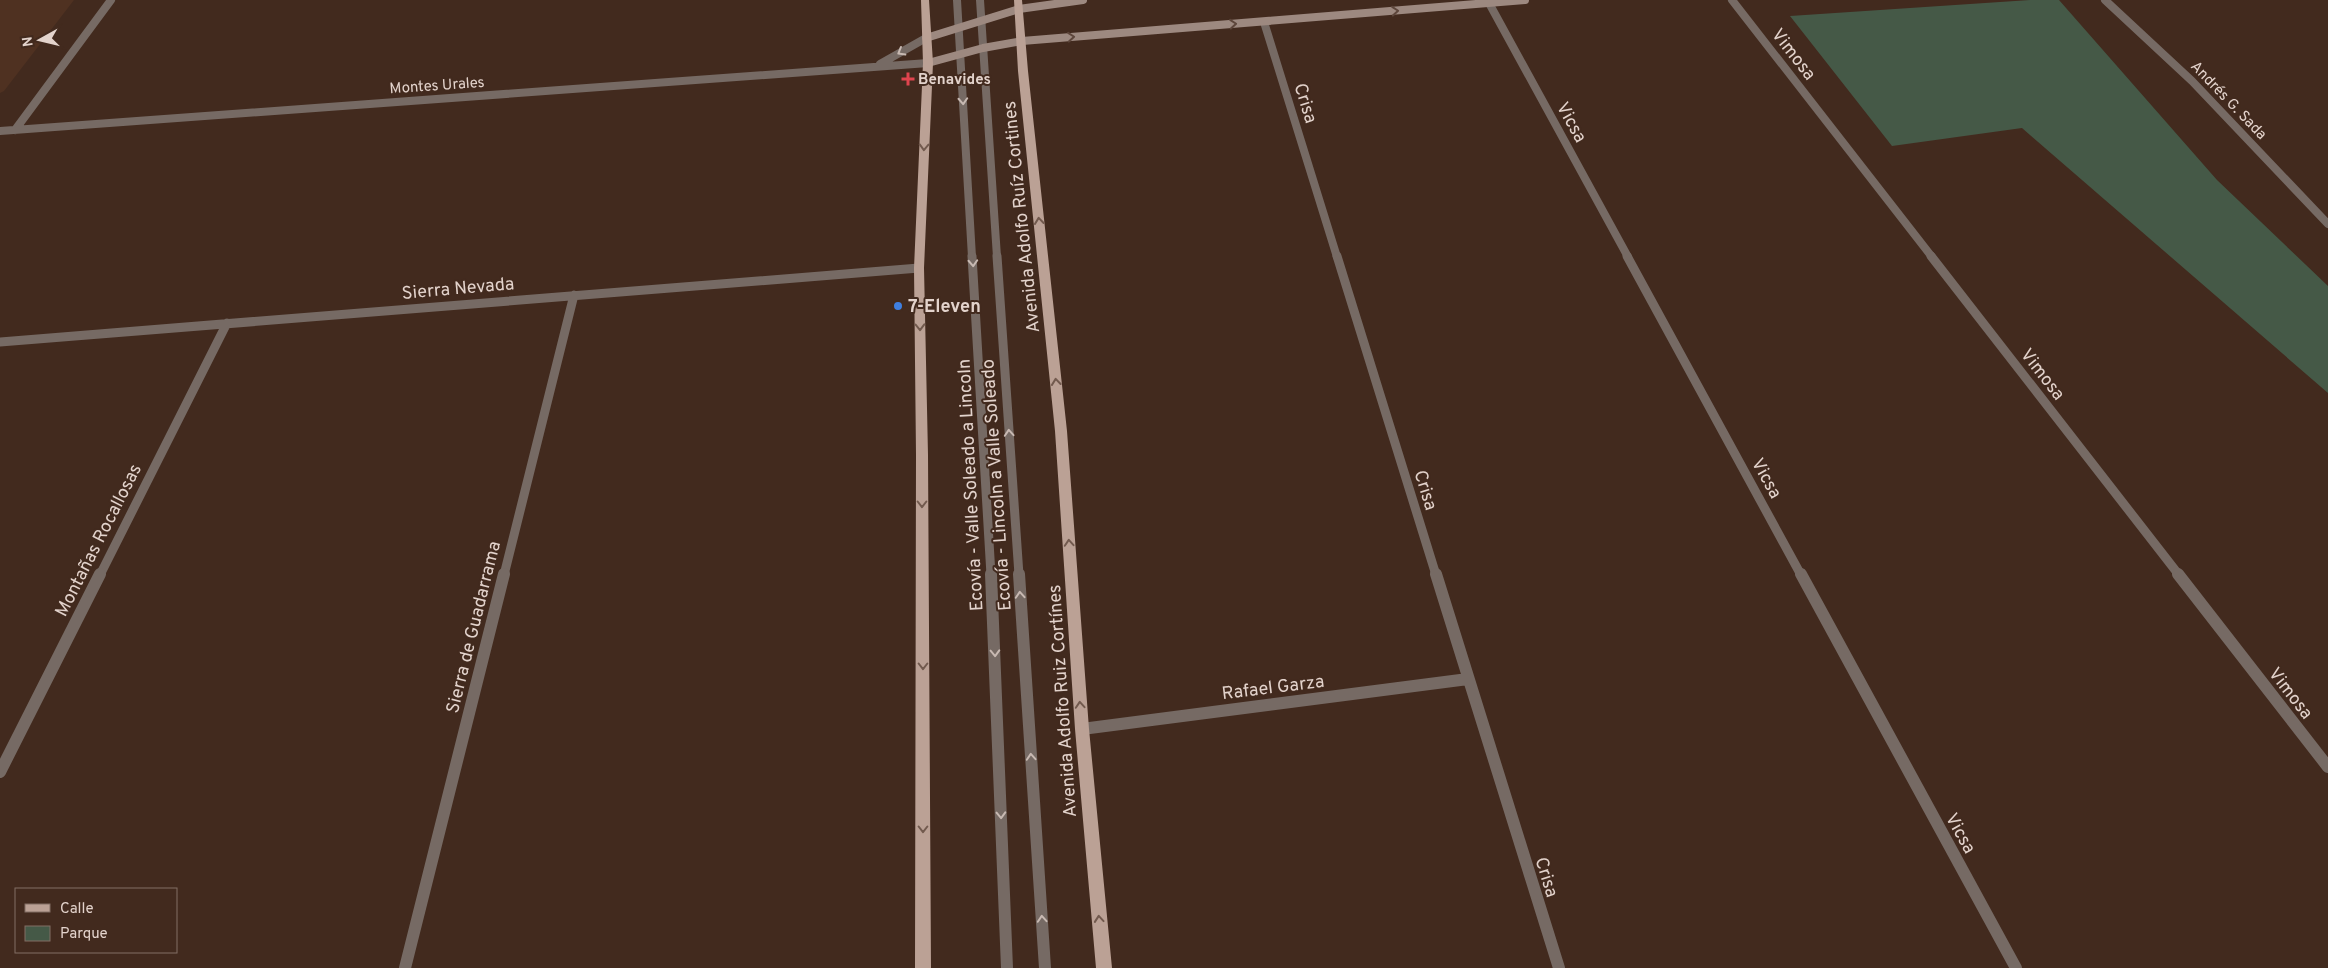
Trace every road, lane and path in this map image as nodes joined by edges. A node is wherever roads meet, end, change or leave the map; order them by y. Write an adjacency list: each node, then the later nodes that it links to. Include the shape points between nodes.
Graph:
1 (111, 0): 20 (street)
2 (926, 0): 14 (main road)
3 (957, 0): 13 (street, Ecovía - Valle Soleado a Lincoln)
4 (980, 0): 11 (street, Ecovía - Lincoln a Valle Soleado)
5 (1083, 0): 10 (main road)
6 (1525, 0): 9 (main road)
7 (1732, 0): 30 (street, Vimosa)
8 (2105, 0): 22 (street, Andrés G. Sada, via 2176,65)
9 (1488, 3): 12 (main road, one-way to 9); 38 (street, Vicsa)
10 (1019, 5): 11 (main road); 15 (main road, Avenida Adolfo Ruíz Cortines)
11 (982, 19): 13 (main road); 16 (street, Ecovía - Lincoln a Valle Soleado)
12 (1264, 22): 15 (main road, one-way to 12); 28 (street, Crisa)
13 (959, 27): 14 (main road); 17 (street, Ecovía - Valle Soleado a Lincoln)
14 (926, 38): 18 (main road); 19 (street, Montes Urales, one-way to 19)
15 (1022, 41): 16 (main road); 27 (main road, Avenida Adolfo Ruíz Cortines, one-way to 15)
16 (983, 48): 17 (main road); 35 (street, Ecovía - Lincoln a Valle Soleado, one-way to 16)
17 (961, 55): 18 (main road); 34 (street, Ecovía - Valle Soleado a Lincoln, one-way to 34, via 993,610)
18 (928, 63): 19 (street, Montes Urales); 23 (main road, one-way to 23)
19 (877, 66): 20 (street, Montes Urales)
20 (15, 130): 21 (street, Montes Urales)
21 (0, 131)
22 (2328, 224)
23 (919, 268): 24 (street, Sierra Nevada); 33 (main road, one-way to 33)
24 (574, 295): 25 (street, Sierra Nevada); 32 (street, Sierra de Guadarrama)
25 (227, 323): 26 (street, Sierra Nevada); 31 (street, Montañas Rocallosas)
26 (0, 342)
27 (1061, 431): 29 (main road, Avenida Adolfo Ruiz Cortínes, one-way to 27)
28 (1468, 680): 29 (street, Rafael Garza); 37 (street, Crisa)
29 (1082, 730): 36 (main road, Avenida Adolfo Ruiz Cortínes, one-way to 29)
30 (2328, 767)
31 (0, 772)
32 (405, 968)
33 (923, 968)
34 (1007, 968)
35 (1046, 968)
36 (1104, 968)
37 (1559, 968)
38 (2016, 968)

